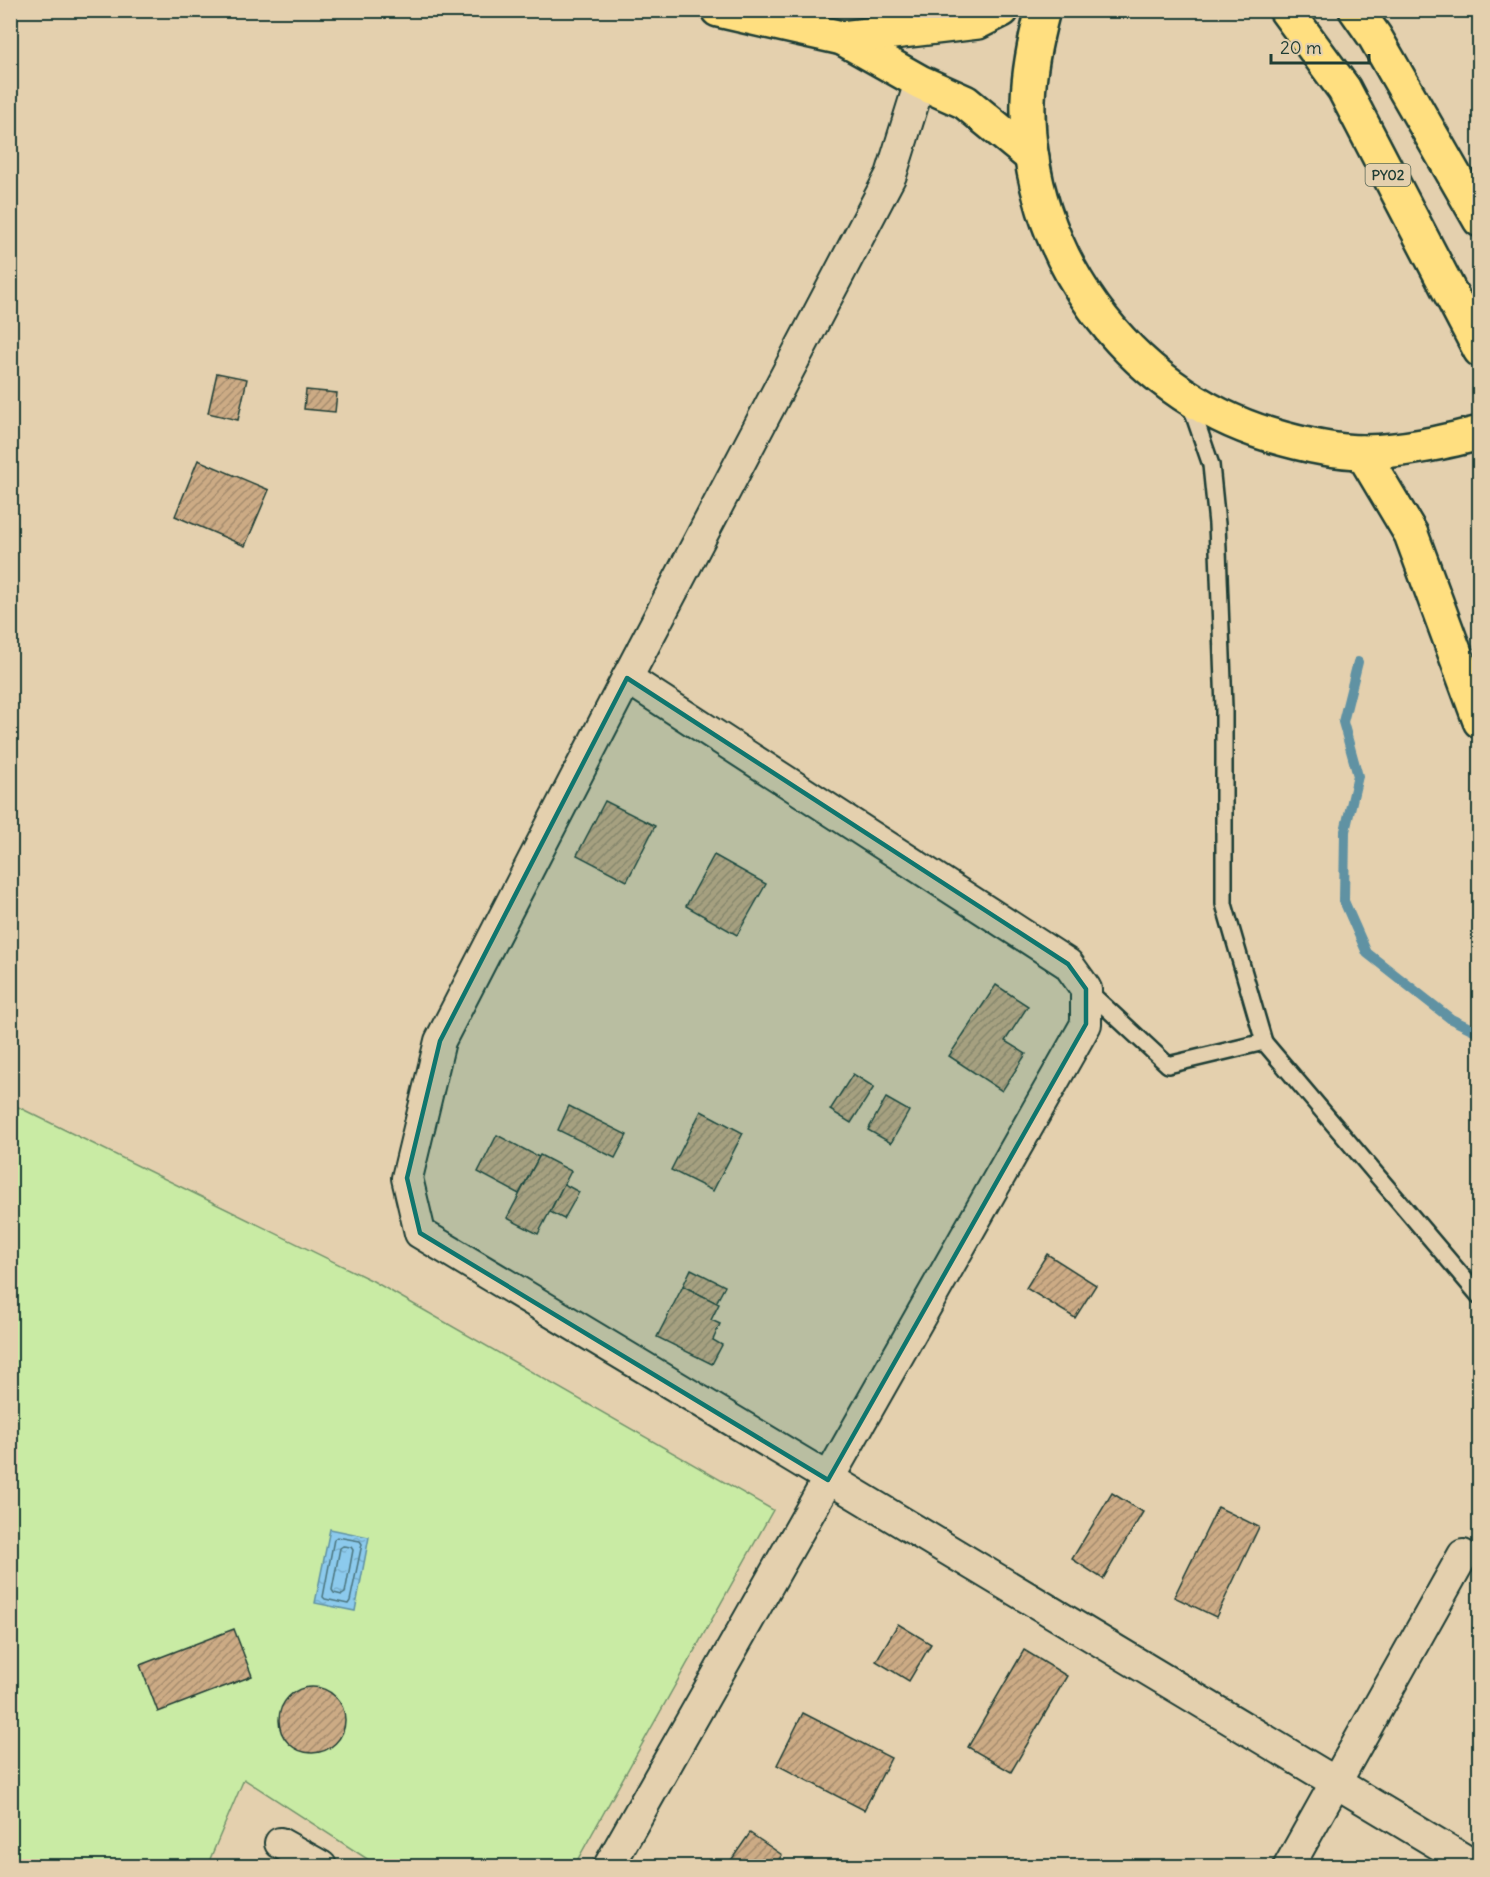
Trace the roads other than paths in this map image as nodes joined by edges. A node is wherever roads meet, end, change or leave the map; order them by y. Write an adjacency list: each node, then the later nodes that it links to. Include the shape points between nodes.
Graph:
1 (718, 10): 6 (highway)
2 (1002, 10): 6 (highway, via 978,22)
3 (1043, 10): 8 (highway, via 1034,43 1028,100)
4 (1286, 10): 10 (highway, PY02, via 1344,89)
5 (1356, 10): 9 (highway)
6 (842, 38): 7 (highway)
7 (920, 82): 8 (highway, via 965,102); 14 (street, via 891,175)
8 (1032, 157): 11 (highway, via 1045,215 1069,270 1101,320 1142,363)
9 (1479, 220)
10 (1479, 349)
11 (1189, 399): 13 (highway, via 1243,427 1301,444); 17 (lane, via 1211,465 1217,524 1224,708 1224,904)
12 (1479, 433): 13 (highway, via 1423,448)
13 (1362, 452): 15 (highway, via 1411,534)
14 (627, 678): 16 (street, via 1068,964); 19 (street, via 440,1041 407,1178 420,1233)
15 (1479, 721)
16 (1086, 990): 17 (lane, via 1167,1065); 19 (street, via 1086,1024)
17 (1264, 1042): 18 (lane)
18 (1479, 1297)
19 (828, 1480): 21 (street); 24 (street)
20 (1463, 1555): 21 (street)
21 (1335, 1783): 25 (street); 26 (street)
22 (280, 1843): 23 (street)
23 (321, 1866)
24 (609, 1866)
25 (1289, 1866)
26 (1475, 1866)

